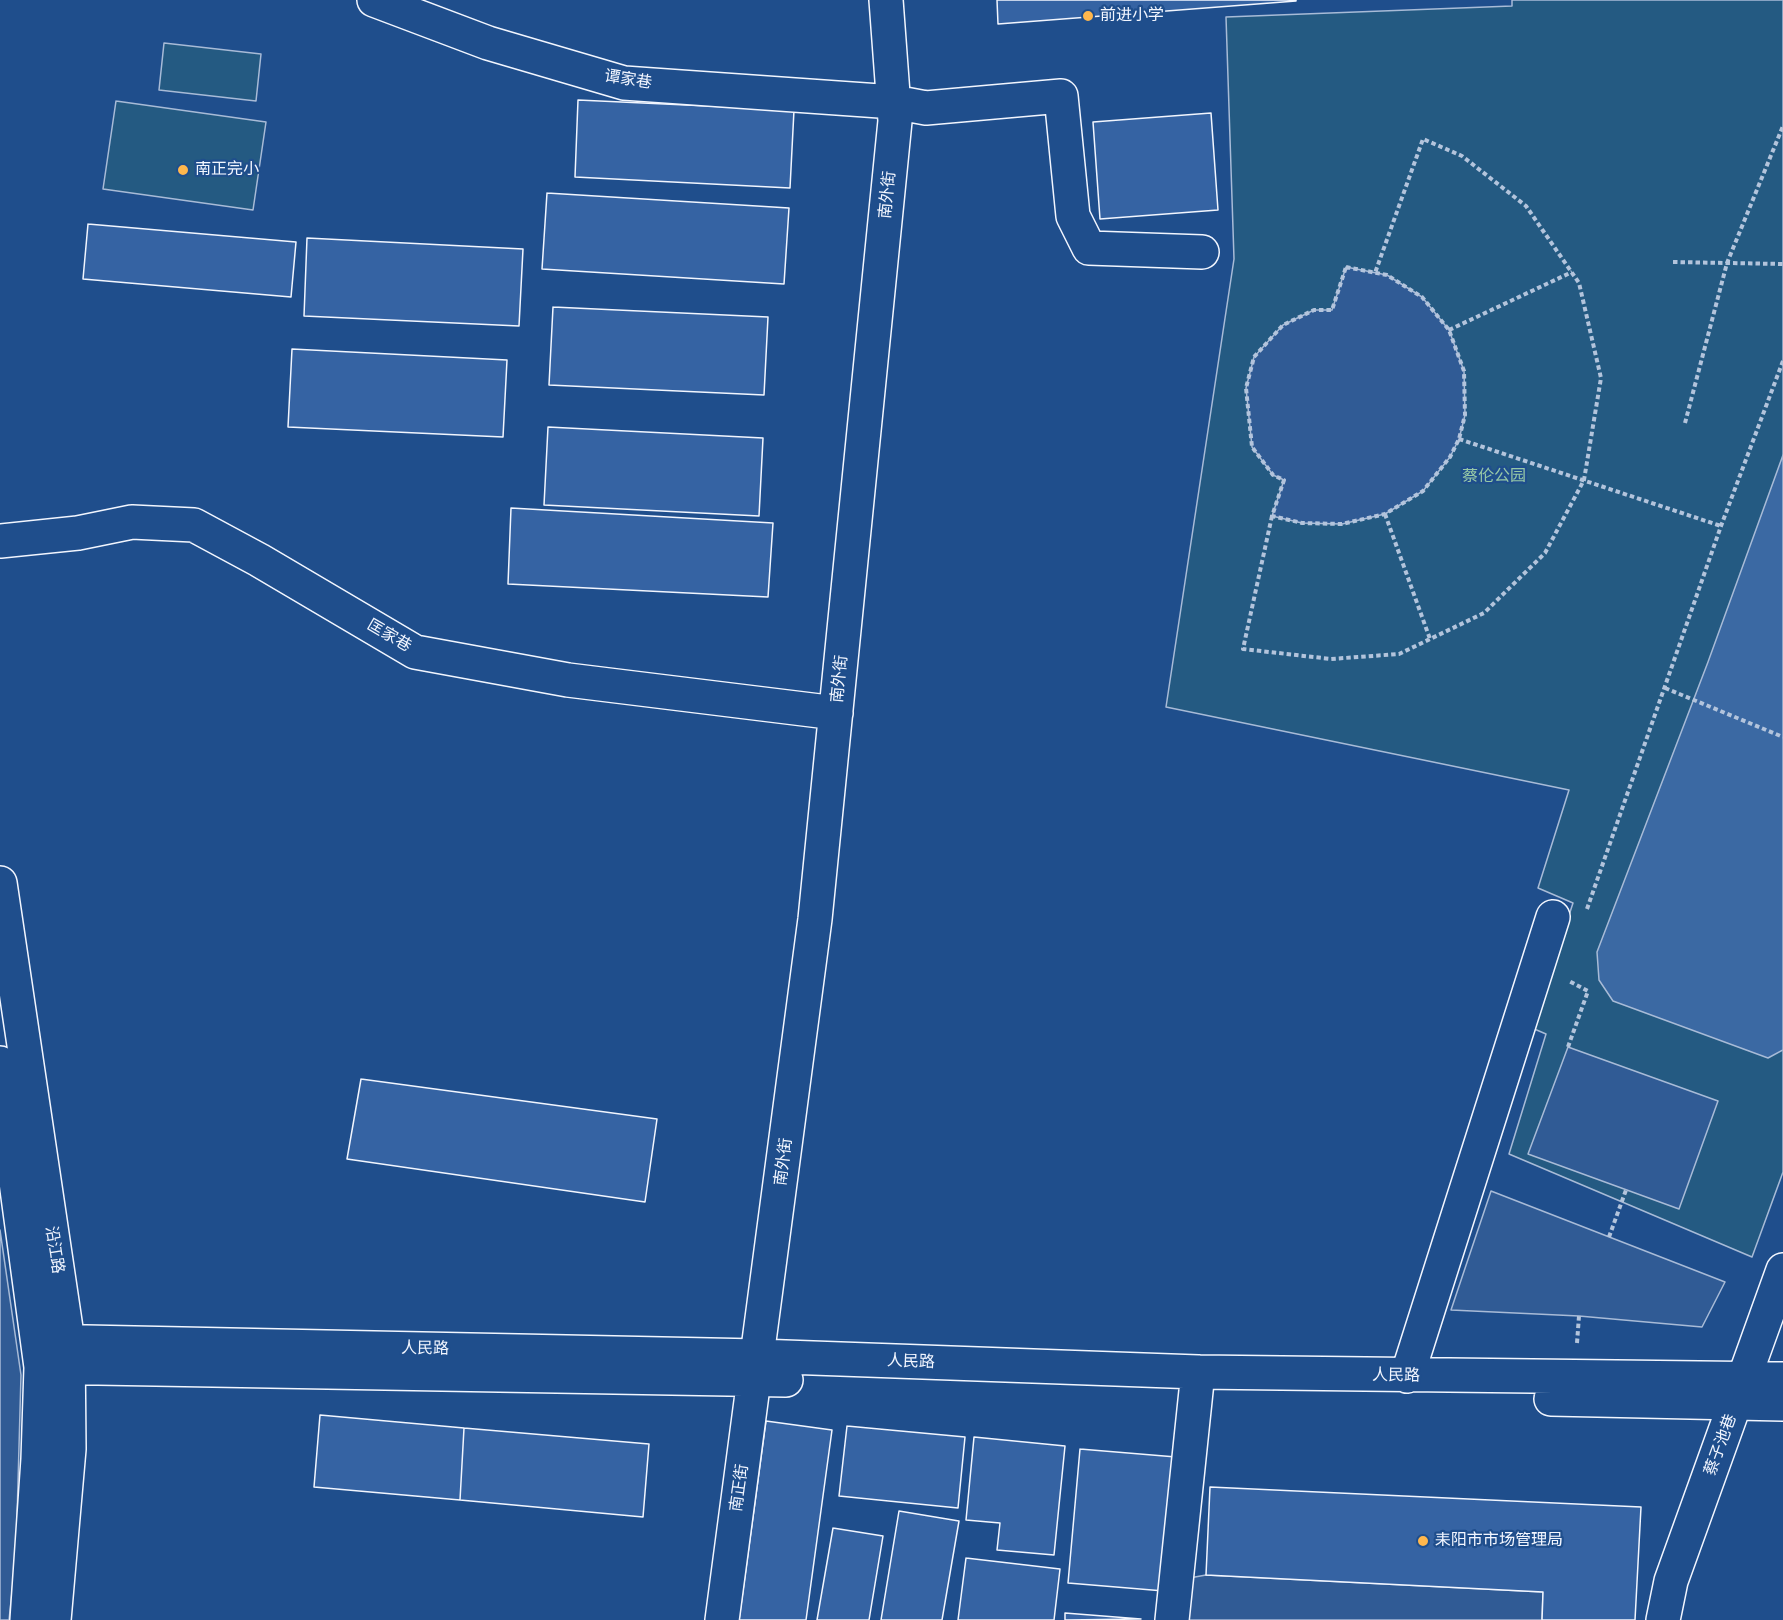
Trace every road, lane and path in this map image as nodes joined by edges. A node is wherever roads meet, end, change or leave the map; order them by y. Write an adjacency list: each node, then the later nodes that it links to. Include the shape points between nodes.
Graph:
1 (374, 0): 3 (street, 谭家巷, via 488,43 624,82)
2 (886, 0): 3 (street, 南外街)
3 (894, 102): 5 (street, 谭家巷, via 926,108 1061,96 1072,216 1089,248); 22 (street, 南外街)
4 (1783, 126): 7 (path)
5 (1202, 252)
6 (1673, 262): 7 (path)
7 (1727, 263): 8 (path); 13 (path)
8 (1783, 264)
9 (1572, 272): 10 (path, via 1526,206 1462,156 1423,139); 11 (path); 15 (path, via 1579,283 1601,378)
10 (1375, 273): 11 (path, via 1387,275 1422,297); 17 (path, via 1346,267 1332,310 1314,310 1283,325 1254,357 1246,388 1252,447 1274,475 1284,480)
11 (1449, 330): 14 (path, via 1464,371 1465,415)
12 (1783, 361): 18 (path)
13 (1685, 423)
14 (1459, 439): 15 (path); 16 (path, via 1423,491)
15 (1584, 480): 18 (path); 20 (path, via 1545,553 1484,613)
16 (1385, 514): 17 (path, via 1342,524 1302,523); 20 (path)
17 (1272, 516): 20 (path, via 1243,649 1331,659 1398,654)
18 (1721, 526): 21 (path)
19 (0, 541): 22 (street, 匡家巷, via 78,533 132,522 194,525 415,652 568,680)
20 (1430, 639)
21 (1665, 687): 23 (path); 25 (path)
22 (836, 713): 34 (street, 南外街, via 816,919)
23 (1783, 737)
24 (0, 883): 33 (street, 沿江路)
25 (1587, 910)
26 (1553, 917): 35 (street)
27 (1563, 977): 28 (path, via 1588,991)
28 (1568, 1047)
29 (0, 1064): 33 (street, 沿江路)
30 (1626, 1190): 31 (path)
31 (1609, 1237)
32 (1783, 1270): 38 (street, 蔡子池巷)
33 (54, 1354): 34 (street, 人民路); 40 (street, 沿江路, via 38,1459); 41 (street, 沿江路, via 69,1449)
34 (757, 1367): 37 (street, 人民路); 42 (street, 南正街)
35 (1407, 1376): 37 (street, 人民路); 38 (street, 人民路)
36 (1783, 1379): 38 (street, 人民路)
37 (1197, 1383): 38 (street, 人民路); 43 (street)
38 (1741, 1389): 39 (street, 人民路); 44 (street, 蔡子池巷, via 1671,1581)
39 (1783, 1404)
40 (27, 1620)
41 (54, 1620)
42 (722, 1620)
43 (1172, 1620)
44 (1663, 1620)

